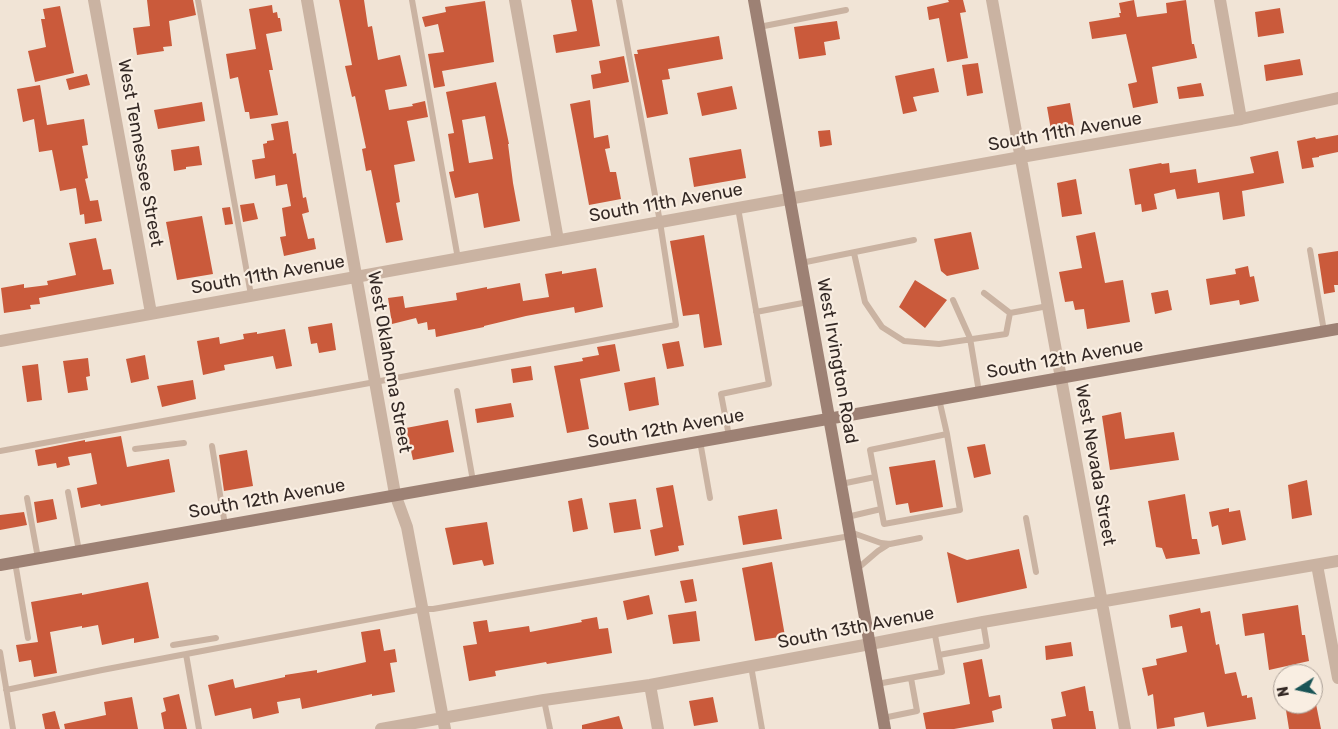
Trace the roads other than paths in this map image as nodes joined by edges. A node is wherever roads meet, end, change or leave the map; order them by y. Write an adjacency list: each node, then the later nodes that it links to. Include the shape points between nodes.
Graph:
1 (94, 0): 31 (street, West Tennessee Street)
2 (198, 0): 26 (lane)
3 (307, 0): 24 (street, West Oklahoma Street)
4 (412, 0): 22 (lane)
5 (515, 0): 18 (street)
6 (619, 0): 17 (lane)
7 (754, 0): 11 (main road, West Irvington Road)
8 (992, 0): 14 (street, West Nevada Street)
9 (1220, 0): 13 (street)
10 (846, 10): 11 (lane)
11 (759, 27): 15 (main road, West Irvington Road)
12 (1338, 98): 13 (street, South 11th Avenue)
13 (1241, 119): 14 (street, South 11th Avenue)
14 (1021, 157): 15 (street, South 11th Avenue); 29 (street, West Nevada Street)
15 (790, 199): 16 (street, South 11th Avenue); 23 (main road, West Irvington Road)
16 (738, 208): 17 (street, South 11th Avenue); 30 (lane)
17 (660, 222): 18 (street, South 11th Avenue); 38 (lane, via 676,325)
18 (558, 240): 22 (street, South 11th Avenue)
19 (914, 240): 21 (lane)
20 (1310, 250): 34 (lane)
21 (854, 253): 23 (lane); 35 (lane, via 865,302 882,327 904,341 939,344)
22 (458, 259): 24 (street, South 11th Avenue)
23 (801, 263): 28 (main road, West Irvington Road)
24 (356, 277): 26 (street, South 11th Avenue); 38 (street, West Oklahoma Street)
25 (984, 293): 32 (lane)
26 (251, 296): 31 (street, South 11th Avenue)
27 (953, 300): 35 (lane)
28 (808, 302): 30 (lane); 42 (main road, West Irvington Road)
29 (1048, 306): 32 (lane); 37 (street, West Nevada Street)
30 (756, 312): 44 (lane, via 769,384 722,394)
31 (151, 313): 36 (street, South 11th Avenue)
32 (1010, 313): 35 (lane, via 1006,334)
33 (1338, 329): 34 (main road, South 12th Avenue)
34 (1324, 331): 37 (main road, South 12th Avenue)
35 (971, 340): 40 (lane)
36 (0, 341)
37 (1062, 377): 40 (main road, South 12th Avenue); 72 (street, West Nevada Street)
38 (375, 382): 49 (lane); 54 (street, West Oklahoma Street)
39 (457, 391): 51 (lane)
40 (979, 392): 41 (main road, South 12th Avenue)
41 (939, 399): 42 (main road, South 12th Avenue); 43 (lane)
42 (829, 419): 44 (main road, South 12th Avenue); 52 (main road, West Irvington Road)
43 (947, 434): 50 (lane, via 870,450); 57 (lane, via 960,510 884,524)
44 (729, 436): 45 (main road, South 12th Avenue)
45 (700, 441): 51 (main road, South 12th Avenue); 56 (lane)
46 (184, 443): 48 (lane)
47 (212, 446): 60 (lane)
48 (135, 449)
49 (0, 451)
50 (875, 477): 52 (lane); 57 (lane)
51 (473, 481): 54 (main road, South 12th Avenue)
52 (841, 484): 58 (main road, West Irvington Road)
53 (68, 492): 64 (lane)
54 (395, 494): 60 (main road, South 12th Avenue); 73 (street, West Oklahoma Street, via 407,527)
55 (27, 498): 65 (lane)
56 (710, 498)
57 (881, 509): 58 (lane)
58 (847, 516): 61 (main road, West Irvington Road)
59 (1026, 518): 71 (lane)
60 (225, 525): 64 (main road, South 12th Avenue)
61 (850, 534): 63 (lane); 70 (main road, West Irvington Road); 73 (lane)
62 (920, 538): 63 (lane)
63 (890, 544): 70 (lane)
64 (79, 551): 65 (main road, South 12th Avenue)
65 (38, 558): 67 (main road, South 12th Avenue)
66 (1338, 561): 69 (street, South 13th Avenue)
67 (15, 562): 68 (main road, South 12th Avenue); 76 (lane)
68 (0, 565)
69 (1317, 565): 72 (street, South 13th Avenue); 85 (street)
70 (856, 569): 78 (main road, West Irvington Road)
71 (1036, 572)
72 (1102, 602): 74 (street, South 13th Avenue); 98 (street, West Nevada Street)
73 (423, 609): 81 (lane); 90 (street, West Oklahoma Street)
74 (983, 622): 75 (street, South 13th Avenue); 82 (lane, via 987,646)
75 (934, 630): 78 (street, South 13th Avenue); 82 (lane)
76 (28, 638)
77 (216, 638): 79 (lane)
78 (870, 644): 83 (street, South 13th Avenue); 86 (main road, West Irvington Road)
79 (173, 645)
80 (0, 652): 88 (lane)
81 (186, 654): 88 (lane); 93 (lane)
82 (939, 655): 84 (lane, via 942,672)
83 (751, 666): 87 (street, South 13th Avenue); 97 (lane)
84 (911, 678): 86 (lane); 91 (lane, via 917,711)
85 (1338, 678)
86 (877, 684): 91 (main road, West Irvington Road)
87 (650, 685): 89 (street, South 13th Avenue); 96 (street)
88 (6, 690): 92 (lane)
89 (544, 700): 90 (street, South 13th Avenue); 95 (lane)
90 (444, 723): 94 (street, South 13th Avenue)
91 (884, 723)
92 (13, 729)
93 (199, 729)
94 (382, 729)
95 (550, 729)
96 (658, 729)
97 (762, 729)
98 (1125, 729)

